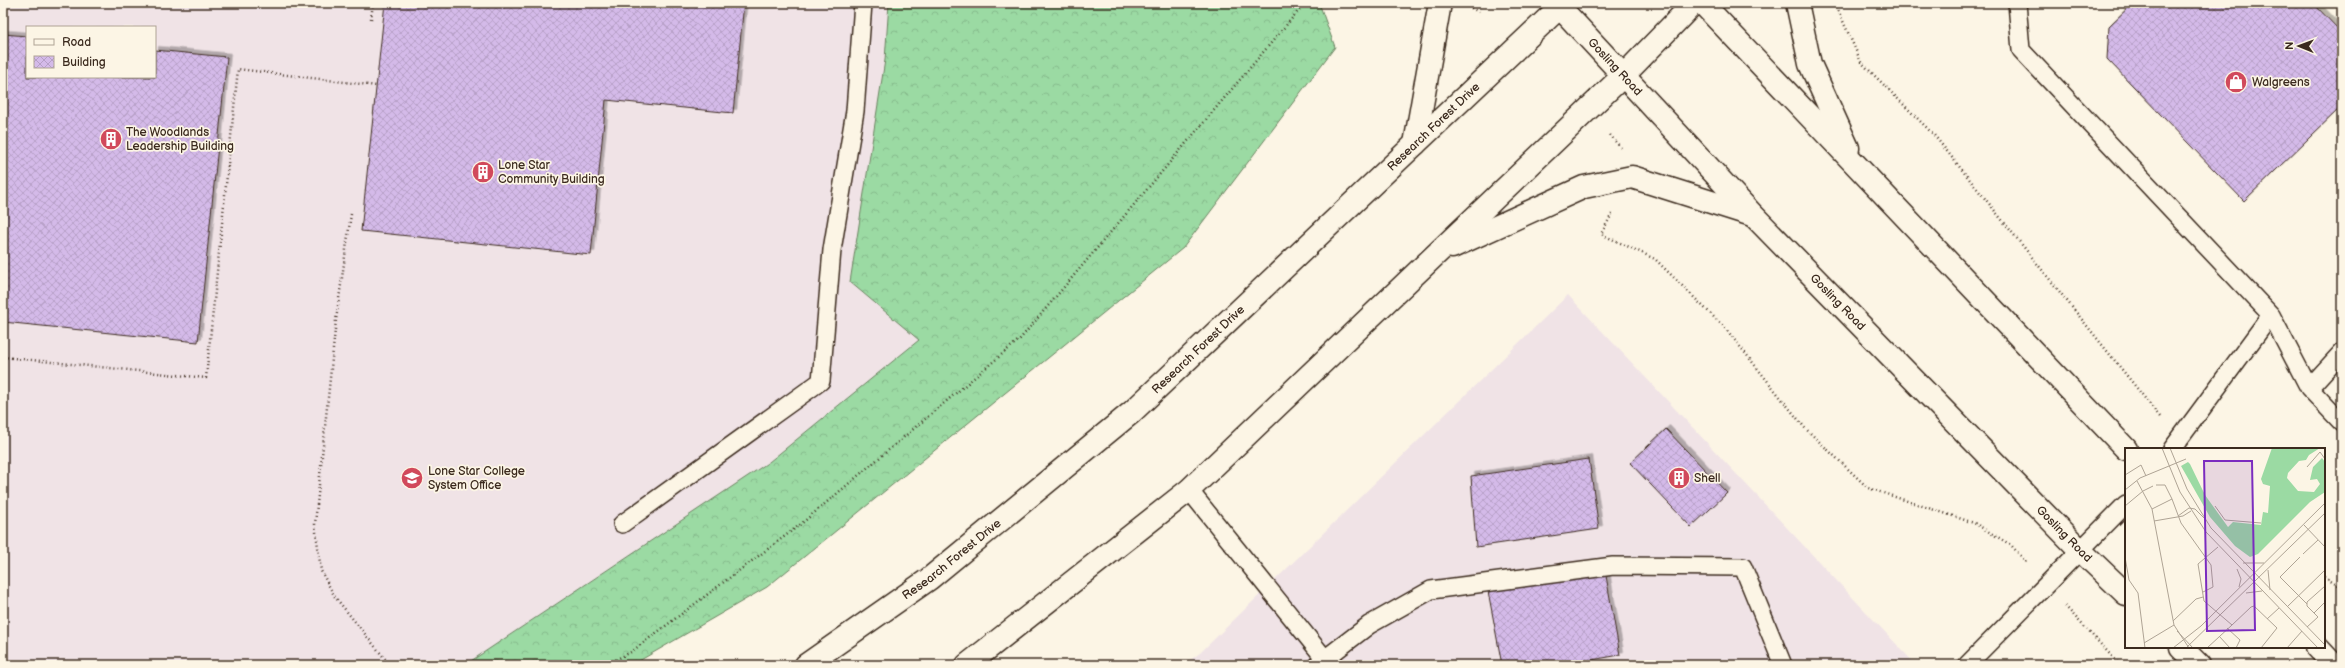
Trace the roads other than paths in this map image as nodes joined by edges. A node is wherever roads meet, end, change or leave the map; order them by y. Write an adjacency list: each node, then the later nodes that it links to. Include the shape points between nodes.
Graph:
1 (863, 3): 21 (lane, via 855,111 832,250 821,381)
2 (1440, 3): 9 (main road)
3 (1694, 3): 8 (main road)
4 (1702, 3): 10 (main road)
5 (1797, 3): 10 (main road, via 1810,64)
6 (2017, 3): 13 (lane, via 2021,50)
7 (1560, 4): 8 (main road, Gosling Road); 9 (main road, Research Forest Drive)
8 (1624, 75): 11 (main road, Gosling Road); 12 (main road)
9 (1415, 144): 27 (main road, Research Forest Drive, via 1132,412 929,579)
10 (1855, 164): 18 (main road)
11 (1753, 215): 12 (main road, via 1632,177 1584,187); 22 (main road, Gosling Road)
12 (1436, 254): 19 (main road)
13 (2271, 315): 15 (lane); 17 (lane)
14 (2342, 352): 15 (lane)
15 (2309, 388): 16 (lane)
16 (2342, 423)
17 (2175, 445)
18 (2125, 448)
19 (1189, 490): 26 (lane); 28 (main road)
20 (2125, 505): 22 (lane)
21 (622, 524)
22 (2081, 551): 23 (main road, Gosling Road); 30 (lane)
23 (2125, 593)
24 (2182, 648): 31 (main road)
25 (2317, 648): 32 (main road)
26 (1324, 663): 29 (lane, via 1369,625 1431,590 1613,566 1743,567)
27 (806, 665)
28 (967, 665)
29 (1784, 665)
30 (1967, 665)
31 (2200, 665)
32 (2334, 665)

